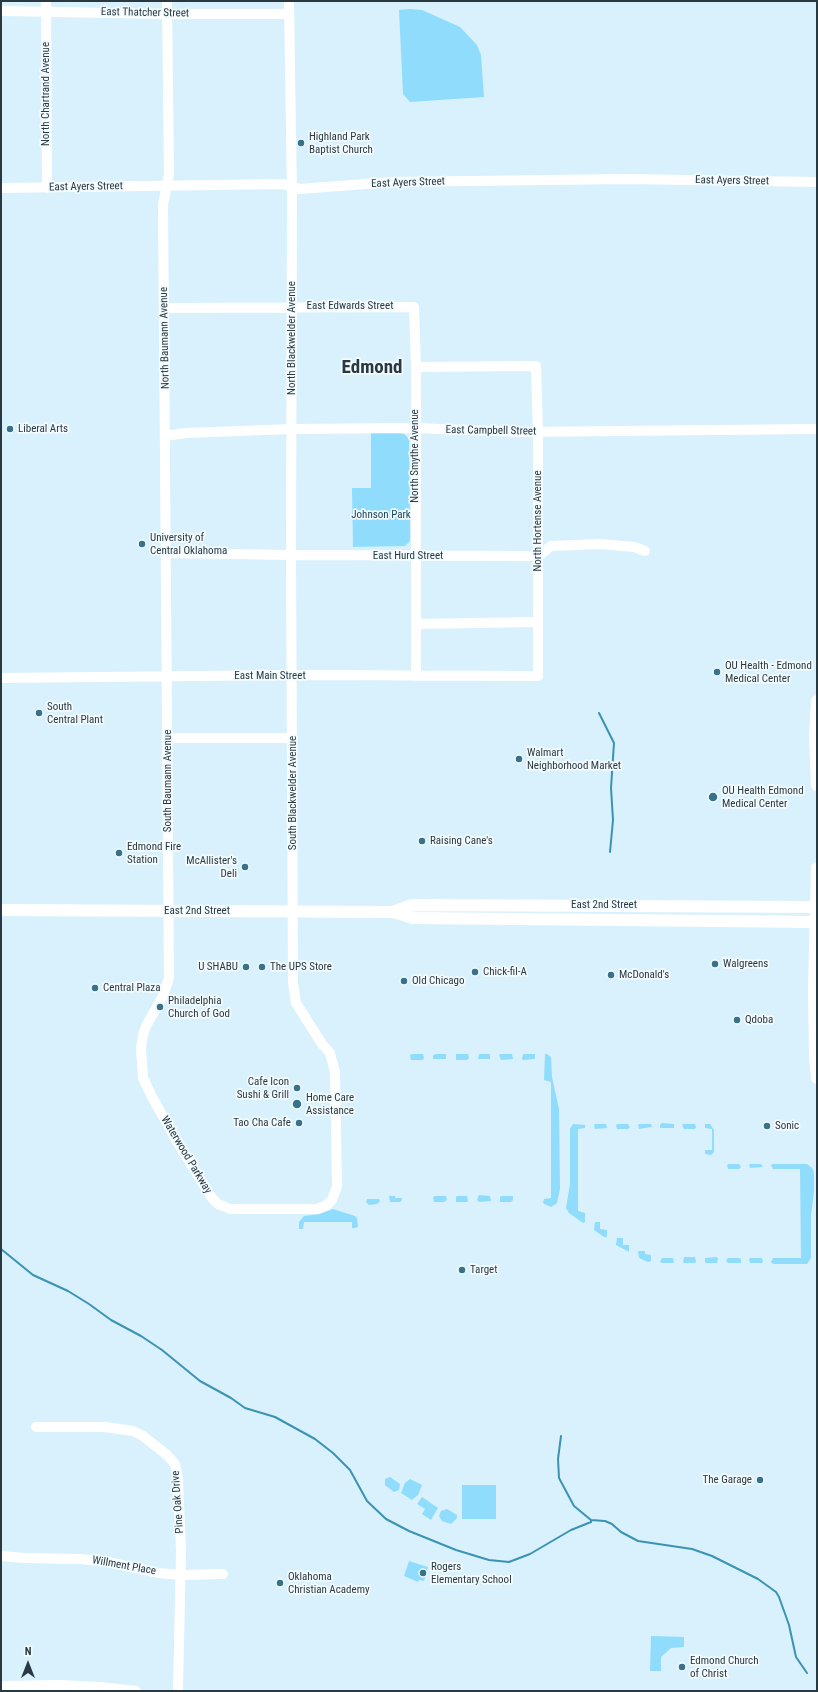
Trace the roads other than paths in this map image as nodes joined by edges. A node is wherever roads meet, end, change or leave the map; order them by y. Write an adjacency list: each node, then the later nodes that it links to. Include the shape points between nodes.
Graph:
1 (46, 1): 5 (street, North Chartrand Avenue)
2 (167, 1): 6 (street, North Baumann Avenue)
3 (290, 1): 7 (street, North Blackwelder Avenue)
4 (1, 11): 5 (street, East Thatcher Street)
5 (46, 12): 6 (street, East Thatcher Street); 12 (street, North Chartrand Avenue)
6 (167, 14): 7 (street, East Thatcher Street); 9 (street, North Baumann Avenue)
7 (289, 14): 10 (street, North Blackwelder Avenue)
8 (817, 182): 10 (street, East Ayers Street, via 626,179 391,182 300,189)
9 (168, 185): 10 (street, East Ayers Street); 12 (street, East Ayers Street); 15 (street, North Baumann Avenue, via 164,206)
10 (291, 186): 13 (street, North Blackwelder Avenue)
11 (1, 188): 12 (street, East Ayers Street)
12 (47, 188)
13 (292, 306): 14 (street, East Edwards Street); 15 (street, East Edwards Street); 18 (street, North Blackwelder Avenue)
14 (414, 307): 16 (street, North Smythe Avenue)
15 (165, 308): 21 (street, North Baumann Avenue)
16 (416, 367): 17 (street, North Smythe Avenue); 20 (street, North Hortense Avenue, via 536,366)
17 (415, 428): 18 (street, East Campbell Street); 20 (street, East Campbell Street); 25 (street, North Smythe Avenue)
18 (292, 429): 21 (street, East Campbell Street); 24 (street, North Blackwelder Avenue)
19 (817, 429): 20 (street, East Campbell Street)
20 (538, 432): 26 (street, North Hortense Avenue)
21 (166, 436): 23 (street, North Baumann Avenue)
22 (645, 551): 26 (street, via 634,547 600,544 572,545 551,546)
23 (166, 552): 24 (street, East Hurd Street); 29 (street, North Baumann Avenue)
24 (291, 555): 25 (street, East Hurd Street); 30 (street, North Blackwelder Avenue)
25 (416, 556): 26 (street, East Hurd Street); 28 (street, North Smythe Avenue)
26 (539, 556): 27 (street, North Hortense Avenue)
27 (538, 622): 28 (street); 32 (street, North Hortense Avenue)
28 (416, 624): 31 (street, North Smythe Avenue)
29 (167, 676): 30 (street, East Main Street); 33 (street, East Main Street); 35 (street, South Baumann Avenue)
30 (293, 676): 31 (street, East Main Street); 36 (street, South Blackwelder Avenue)
31 (416, 676): 32 (street, East Main Street)
32 (538, 676)
33 (1, 678)
34 (817, 701): 37 (main road)
35 (167, 738): 36 (street); 43 (street, South Baumann Avenue)
36 (293, 738): 44 (street, South Blackwelder Avenue)
37 (817, 785)
38 (817, 868): 41 (main road)
39 (490, 905): 40 (main road, East 2nd Street); 45 (main road, East 2nd Street, via 412,905); 46 (main road, via 485,910 463,912)
40 (665, 905): 41 (main road, East 2nd Street); 47 (main road)
41 (816, 907): 48 (main road)
42 (1, 910): 43 (main road, East 2nd Street)
43 (168, 910): 44 (main road, East 2nd Street); 44 (street, Waterwood Parkway, via 169,978 162,998 146,1026 141,1048 143,1078 152,1097 218,1204 230,1209 317,1209 332,1200 337,1186 335,1072 330,1053 296,1003)
44 (293, 911): 45 (main road, East 2nd Street)
45 (393, 912): 46 (main road, East 2nd Street, via 413,918)
46 (448, 918): 47 (main road, East 2nd Street)
47 (646, 920): 48 (main road, East 2nd Street)
48 (816, 922): 49 (main road, via 814,989)
49 (817, 1078)
50 (36, 1427): 53 (street, Pine Oak Drive, via 105,1427 133,1431 167,1455 175,1464 178,1478)
51 (1, 1556): 53 (street, Willment Place, via 80,1559)
52 (223, 1574): 53 (street, Willment Place)
53 (180, 1575): 56 (street, Pine Oak Drive)
54 (1, 1686): 55 (street, via 60,1685)
55 (136, 1691)
56 (178, 1691)

